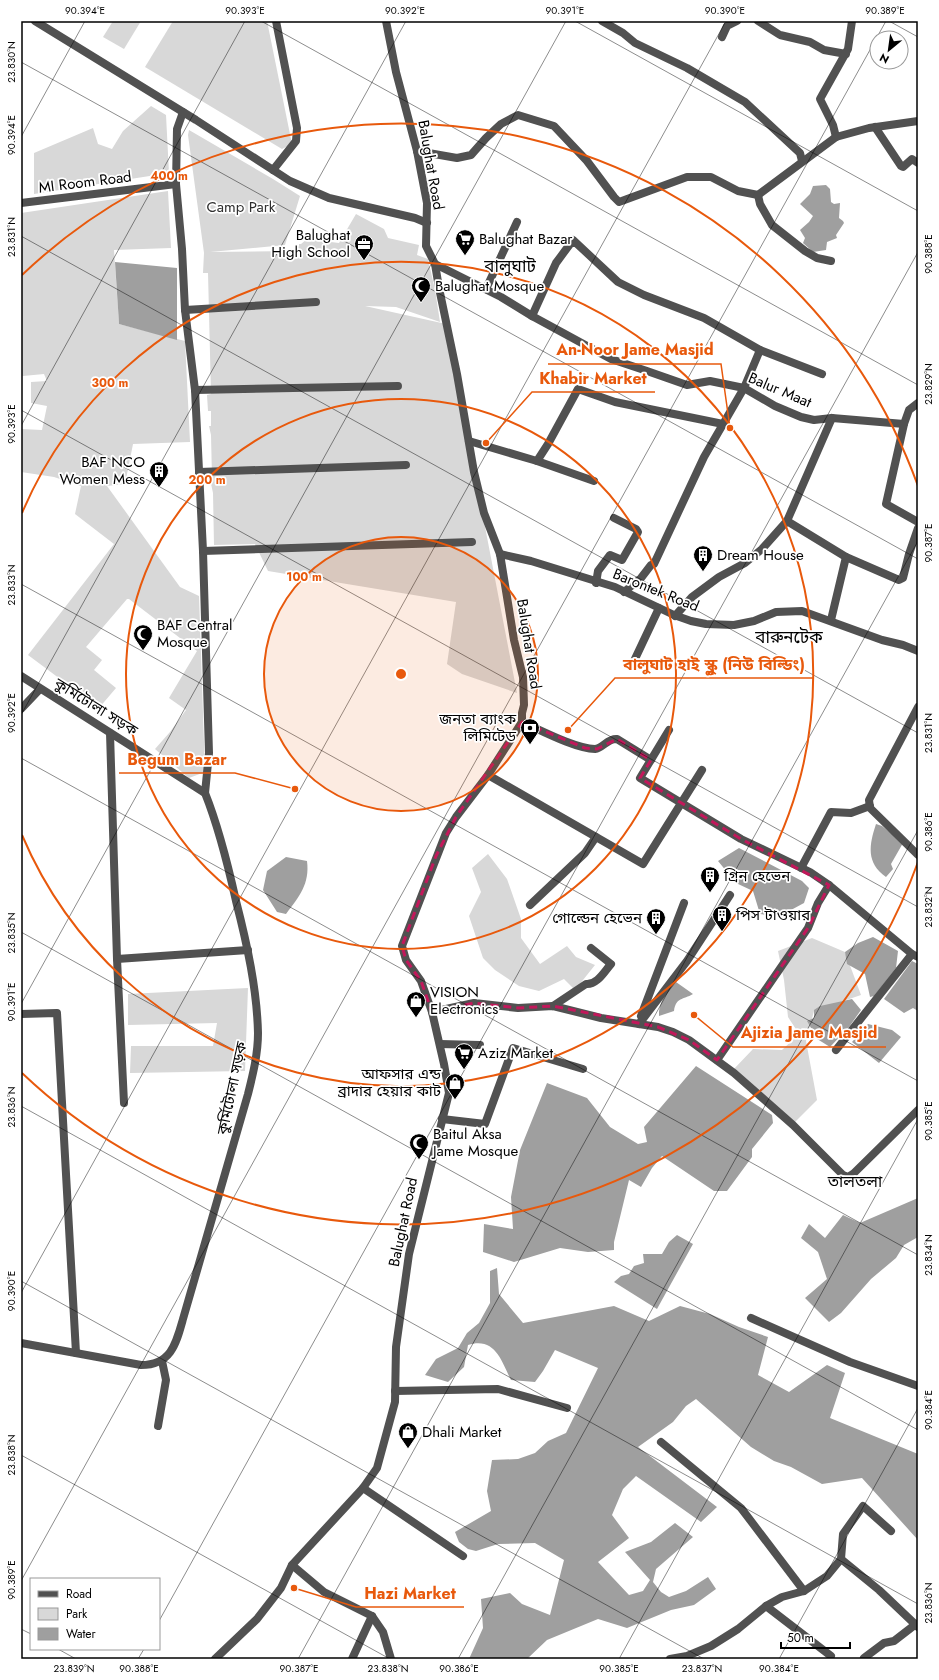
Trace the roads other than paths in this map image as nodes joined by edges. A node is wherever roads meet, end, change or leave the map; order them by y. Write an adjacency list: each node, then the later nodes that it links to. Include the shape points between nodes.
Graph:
1 (35, 21): 11 (street)
2 (276, 21): 18 (street, via 297,128 296,141)
3 (386, 21): 15 (street, Balughat Road, via 396,72)
4 (602, 21): 16 (street, via 635,43 687,68 745,102 800,153)
5 (737, 21): 8 (street)
6 (758, 21): 10 (street, via 780,35 803,40 824,50)
7 (852, 21): 10 (street)
8 (727, 23): 9 (street)
9 (722, 37)
10 (846, 54): 14 (street, via 820,99)
11 (183, 112): 18 (street); 19 (street, via 177,129)
12 (918, 121): 13 (street)
13 (875, 127): 14 (street); 17 (street, via 901,166 912,159)
14 (836, 137): 16 (street)
15 (417, 151): 20 (street, via 458,158 472,155 501,124 518,115 554,126 619,202 687,177 711,177 738,191); 23 (street, Balughat Road, via 427,202)
16 (802, 161): 20 (street)
17 (918, 163)
18 (273, 170): 23 (street, via 290,181 329,198)
19 (176, 184): 21 (street, MI Room Road); 28 (street)
20 (758, 195): 24 (street, via 772,225 816,258)
21 (21, 203)
22 (517, 222): 26 (street)
23 (427, 223): 25 (street, Balughat Road, via 426,246)
24 (831, 261)
25 (435, 264): 26 (street, Balur Maat); 39 (street, Balughat Road)
26 (486, 289): 29 (street, Balur Maat)
27 (316, 302): 28 (street)
28 (185, 310): 34 (street)
29 (532, 316): 30 (street, via 556,263 573,240 618,282 704,318); 33 (street, Balur Maat, via 611,359 687,385 710,381)
30 (760, 350): 31 (street); 33 (street)
31 (822, 374)
32 (398, 386): 34 (street)
33 (744, 388): 36 (street, Balur Maat, via 801,417 814,420); 37 (street)
34 (195, 390): 42 (street)
35 (918, 403): 38 (street, via 910,410)
36 (832, 418): 38 (street, Balur Maat); 45 (street)
37 (723, 424): 40 (street, via 615,402 577,389); 53 (street, via 704,457 654,564)
38 (904, 424): 46 (street, via 886,504)
39 (469, 441): 40 (street); 50 (street, Balughat Road, via 484,513)
40 (537, 461): 43 (street)
41 (406, 465): 42 (street)
42 (199, 472): 49 (street)
43 (594, 481)
44 (614, 518): 52 (street, via 638,532 622,560 610,555 598,571)
45 (787, 521): 51 (street); 55 (street, via 762,549 692,597)
46 (918, 522)
47 (917, 532): 51 (street, via 901,580)
48 (472, 542): 49 (street)
49 (203, 551): 69 (street, via 209,753)
50 (500, 554): 52 (street, Barontek Road); 63 (street, Balughat Road, via 514,640 523,677)
51 (846, 556): 56 (street)
52 (596, 583): 53 (street, Barontek Road, via 615,587)
53 (624, 592): 54 (street, Barontek Road)
54 (659, 608): 55 (street, Barontek Road); 58 (street)
55 (675, 616): 56 (street, Barontek Road, via 706,624 734,625 754,621 776,612 802,611)
56 (830, 620): 57 (street, Barontek Road)
57 (918, 651)
58 (634, 661)
59 (21, 676): 60 (street, কুর্মিটোলা সড়ক)
60 (40, 689): 62 (street); 65 (street, কুর্মিটোলা সড়ক)
61 (918, 707): 71 (street, via 869,800)
62 (21, 709)
63 (522, 722): 66 (street, via 585,748 597,749 612,739 617,739); 68 (street, Balughat Road)
64 (669, 730): 66 (street)
65 (110, 733): 69 (street, কুর্মিটোলা সড়ক); 82 (street)
66 (651, 760): 70 (street, via 640,778)
67 (702, 770): 70 (street)
68 (488, 775): 72 (street); 84 (street, Balughat Road, via 446,833 402,946 406,960 421,981)
69 (205, 793): 80 (street, কুর্মিটোলা সড়ক, via 228,867)
70 (681, 803): 72 (street, via 643,864); 74 (street, via 741,839)
71 (870, 806): 73 (street); 74 (street, via 850,813 831,812)
72 (596, 838): 78 (street, via 585,853)
73 (918, 855)
74 (801, 868): 75 (street)
75 (829, 884): 81 (street); 90 (street, via 808,928)
76 (730, 895): 86 (street, via 687,961)
77 (684, 903): 86 (street)
78 (530, 905)
79 (591, 948): 83 (street, via 611,964 596,981 586,984)
80 (248, 950): 82 (street); 98 (street, কুর্মিটোলা সড়ক, via 258,1035 253,1074 178,1337)
81 (915, 956): 89 (street)
82 (118, 959): 92 (street)
83 (553, 1006): 84 (street, via 518,1008 474,1003); 86 (street)
84 (432, 1012): 87 (street, Balughat Road)
85 (21, 1014): 97 (street, via 57,1013)
86 (639, 1024): 90 (street, via 673,1032)
87 (440, 1044): 88 (street); 94 (street, Balughat Road, via 449,1093)
88 (480, 1045)
89 (836, 1050)
90 (717, 1060): 93 (street, via 771,1105 848,1177)
91 (583, 1069): 94 (street, via 513,1048 485,1124)
92 (124, 1103)
93 (918, 1110)
94 (442, 1119): 100 (street, Balughat Road, via 409,1254 396,1347)
95 (751, 1318): 99 (street, via 850,1362)
96 (21, 1343): 97 (street)
97 (76, 1354): 98 (street, via 141,1365 152,1365)
98 (162, 1361): 102 (street, via 166,1380)
99 (918, 1386)
100 (395, 1391): 101 (street, via 498,1389); 104 (street, Balughat Road, via 395,1402 377,1468)
101 (567, 1408)
102 (158, 1426)
103 (661, 1442): 109 (street, via 741,1508)
104 (364, 1488): 106 (street); 108 (street, Balughat Road)
105 (891, 1531): 107 (street, via 863,1506 843,1534)
106 (463, 1556)
107 (841, 1559): 109 (street, via 827,1576); 112 (street)
108 (292, 1565): 111 (street, via 324,1592); 115 (street, Balughat Road, via 281,1588 257,1619)
109 (804, 1591): 110 (street, via 782,1597)
110 (766, 1606): 113 (street); 118 (street, via 738,1629 711,1646)
111 (372, 1616): 116 (street); 117 (street, via 383,1632)
112 (917, 1626): 114 (street, via 894,1642 884,1643)
113 (831, 1656)
114 (864, 1658)
115 (214, 1659)
116 (352, 1659)
117 (391, 1659)
118 (673, 1659)

